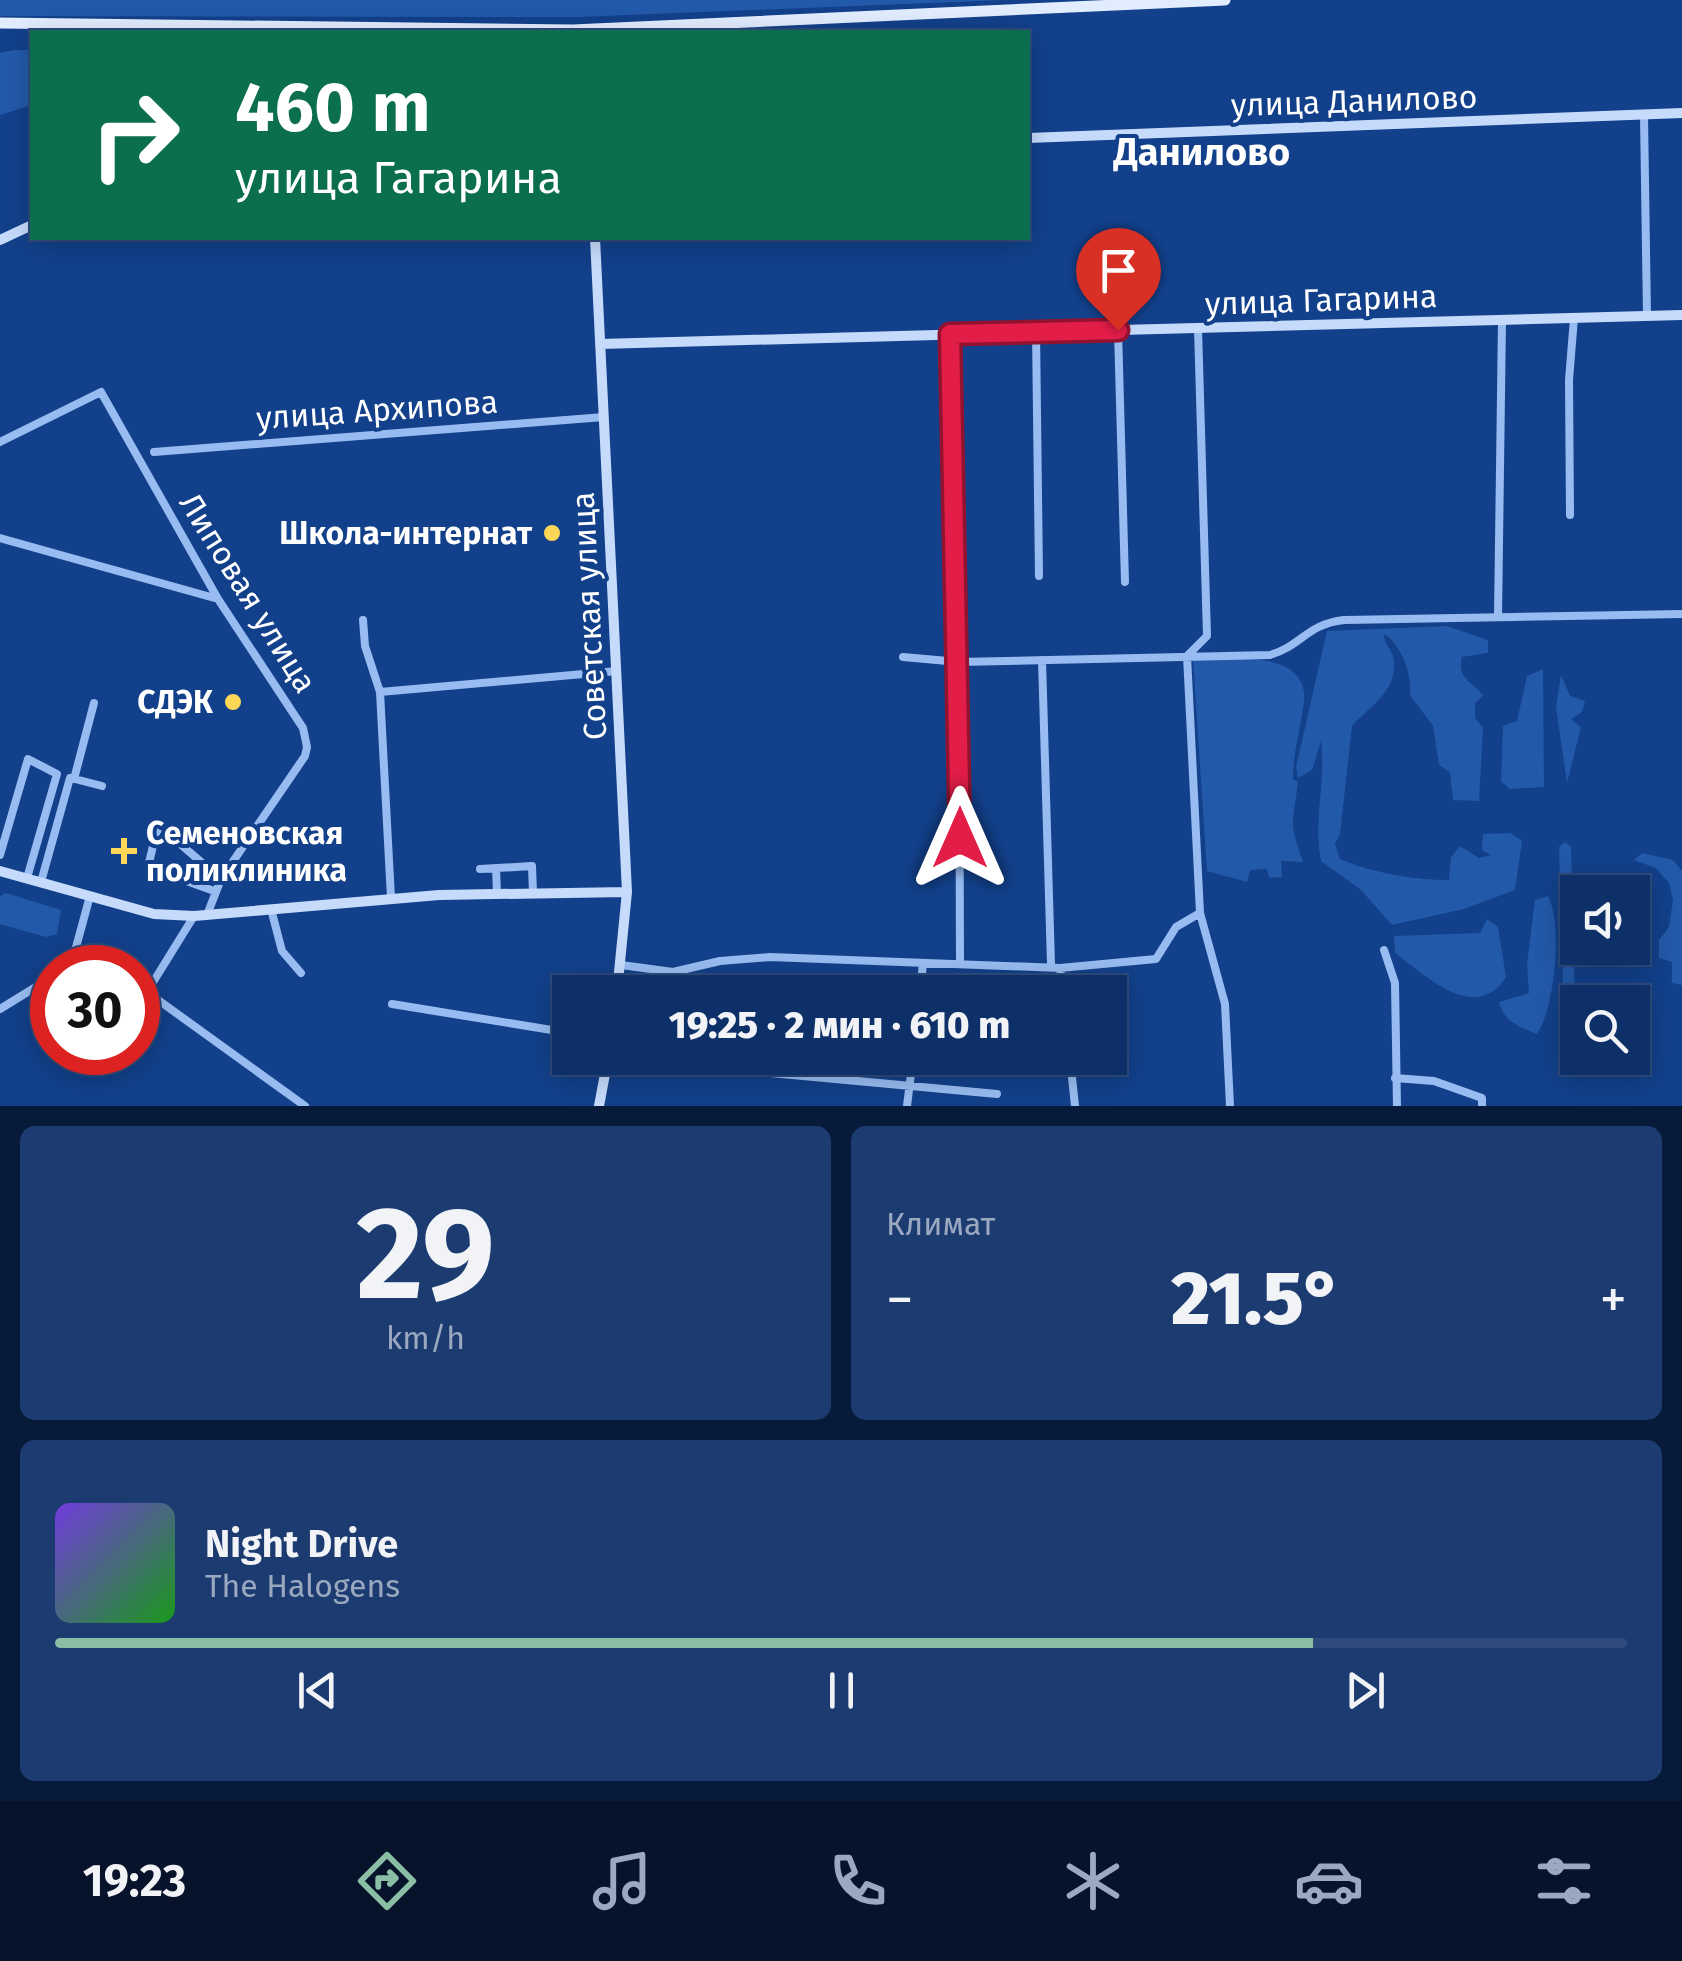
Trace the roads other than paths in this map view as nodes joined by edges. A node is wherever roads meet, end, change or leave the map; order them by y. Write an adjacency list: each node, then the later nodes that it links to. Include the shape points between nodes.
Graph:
1 (1225, 0): 4 (main road)
2 (0, 23): 3 (main road)
3 (502, 30)
4 (595, 30)
5 (1644, 114): 6 (street, улица Данилово); 7 (street, улица Данилово); 12 (street)
6 (1682, 114)
7 (1030, 138)
8 (30, 225): 9 (street)
9 (0, 240)
10 (595, 240): 19 (street, Советская улица)
11 (1682, 314): 12 (street, улица Гагарина)
12 (1647, 316): 13 (street, улица Гагарина)
13 (1574, 318): 14 (street, улица Гагарина); 23 (street)
14 (1502, 320): 15 (street, улица Гагарина); 29 (street)
15 (1198, 328): 16 (street, улица Гагарина); 31 (street, via 1207,636)
16 (1118, 330): 17 (street, улица Гагарина); 26 (street)
17 (1036, 331): 18 (street, улица Гагарина); 25 (street)
18 (950, 334): 19 (street, улица Гагарина); 34 (street)
19 (600, 344): 20 (street, Советская улица)
20 (604, 417): 22 (street, улица Архипова); 35 (street, Советская улица)
21 (0, 442): 27 (street, Липовая улица, via 101,392)
22 (154, 452)
23 (1570, 515)
24 (0, 538): 27 (street)
25 (1039, 576)
26 (1124, 582)
27 (218, 598): 46 (street, Липовая улица, via 303,728 306,746)
28 (1682, 614): 29 (street)
29 (1498, 617): 31 (street, via 1328,622 1270,656)
30 (363, 620): 36 (street, via 364,646)
31 (1187, 656): 33 (street); 55 (street)
32 (903, 658): 34 (street)
33 (1042, 660): 34 (street); 62 (street)
34 (959, 662): 59 (street)
35 (616, 671): 36 (street); 49 (street, Советская улица)
36 (380, 692): 53 (street)
37 (94, 702): 39 (street)
38 (57, 774): 39 (street); 41 (street, via 28,760); 45 (street)
39 (72, 778): 40 (street); 47 (street)
40 (102, 786)
41 (0, 855)
42 (496, 868): 43 (street); 50 (street); 51 (street, via 532,866)
43 (480, 869)
44 (0, 870): 45 (street)
45 (27, 878): 47 (street)
46 (221, 879): 48 (street, Липовая улица); 48 (street, via 158,825 148,867)
47 (41, 882): 52 (street)
48 (214, 891): 56 (street, Липовая улица)
49 (628, 892): 51 (street); 61 (street, Советская улица)
50 (496, 893): 51 (street); 53 (street)
51 (533, 893)
52 (90, 896): 56 (street, via 154,914); 57 (street)
53 (391, 898): 54 (street)
54 (271, 909): 56 (street); 63 (street, via 282,952)
55 (1200, 913): 62 (street, via 1176,927 1156,959); 83 (street, via 1225,1004)
56 (200, 915): 79 (street, Липовая улица, via 146,992)
57 (77, 945)
58 (1384, 950): 75 (street, via 1396,984)
59 (960, 963): 60 (street); 62 (street)
60 (923, 964): 61 (street, via 770,957 673,972); 65 (street)
61 (621, 966): 64 (street, Советская улица)
62 (1055, 966): 66 (street)
63 (301, 973)
64 (620, 975)
65 (922, 975)
66 (1058, 975)
67 (30, 991): 69 (street)
68 (392, 1004): 70 (street)
69 (0, 1009)
70 (552, 1030)
71 (605, 1075): 80 (street)
72 (799, 1075): 76 (street)
73 (911, 1075): 76 (street)
74 (1072, 1075): 82 (street)
75 (1396, 1078): 78 (street, via 1434,1081); 84 (street)
76 (910, 1085): 77 (street); 81 (street)
77 (997, 1094)
78 (1482, 1102)
79 (305, 1106)
80 (599, 1106)
81 (907, 1106)
82 (1076, 1106)
83 (1230, 1106)
84 (1397, 1106)

